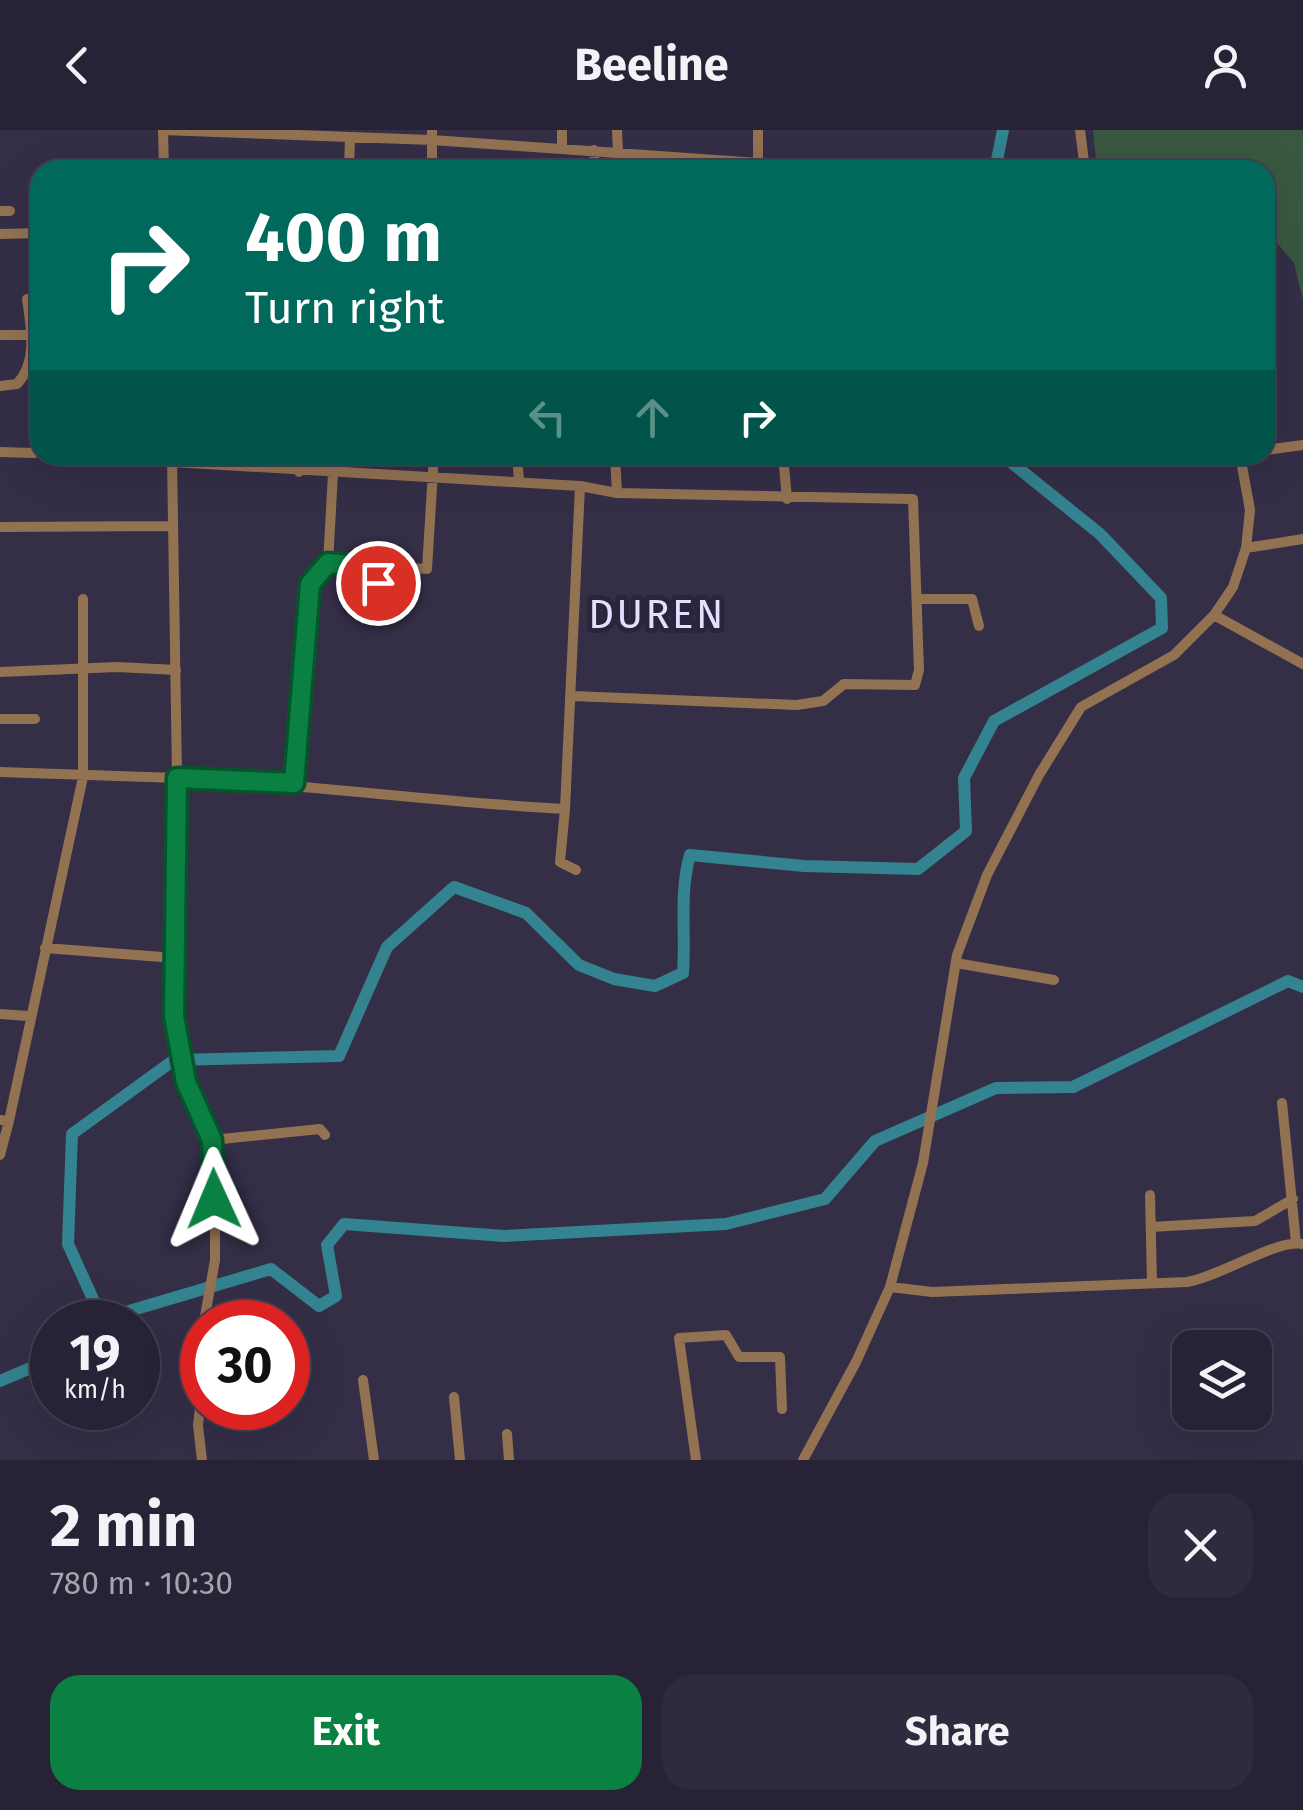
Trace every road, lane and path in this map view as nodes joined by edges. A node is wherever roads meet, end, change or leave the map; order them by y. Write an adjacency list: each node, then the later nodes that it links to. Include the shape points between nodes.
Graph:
1 (163, 130): 6 (street); 12 (street)
2 (562, 130): 9 (street)
3 (617, 130): 11 (street)
4 (758, 130): 16 (street)
5 (1080, 130): 17 (street)
6 (311, 132): 8 (street)
7 (432, 135): 8 (street); 9 (street)
8 (350, 137): 13 (street)
9 (562, 147): 10 (street)
10 (594, 150): 11 (street); 14 (street)
11 (618, 151): 15 (street)
12 (164, 160)
13 (349, 160)
14 (594, 160)
15 (697, 160)
16 (758, 160)
17 (1084, 160)
18 (30, 233): 19 (street)
19 (0, 234)
20 (27, 299): 21 (street)
21 (30, 320)
22 (30, 334): 23 (street)
23 (0, 336)
24 (30, 344): 25 (street, via 23,378)
25 (0, 386)
26 (1303, 445): 27 (street)
27 (1275, 449)
28 (0, 452): 29 (street)
29 (30, 454)
30 (172, 465): 45 (street)
31 (236, 465): 38 (street)
32 (299, 465): 38 (street)
33 (434, 465): 40 (street)
34 (518, 465): 41 (street)
35 (615, 465): 43 (street)
36 (784, 465): 44 (street)
37 (1242, 465): 48 (street, via 1250,510)
38 (299, 472): 39 (street)
39 (334, 474): 40 (street); 49 (street)
40 (434, 478): 41 (street); 50 (street, via 428,567)
41 (519, 481): 42 (street)
42 (580, 486): 43 (street); 60 (street)
43 (616, 493): 44 (street)
44 (787, 499): 52 (street, via 913,499)
45 (170, 526): 46 (street); 58 (street)
46 (0, 527)
47 (1303, 539): 48 (street)
48 (1246, 548): 54 (street, via 1240,573)
49 (328, 563): 50 (street); 66 (street, via 310,584)
50 (380, 568): 53 (street)
51 (83, 599): 57 (street)
52 (920, 599): 55 (street, via 972,599); 60 (street, via 915,685 844,684 823,701 797,704)
53 (382, 602)
54 (1214, 616): 56 (street); 71 (street, via 1174,655 1093,698 1068,724 987,875)
55 (979, 626)
56 (1303, 664)
57 (84, 668): 58 (street); 59 (street); 64 (street)
58 (176, 670): 65 (street)
59 (0, 672)
60 (573, 696): 67 (street)
61 (0, 719): 62 (street)
62 (34, 719)
63 (0, 772): 64 (street)
64 (83, 777): 65 (street); 69 (street)
65 (177, 778): 66 (street); 70 (street)
66 (294, 783): 67 (street)
67 (565, 809): 68 (street, via 560,862)
68 (576, 870)
69 (45, 948): 70 (street); 74 (street)
70 (175, 958): 78 (street, via 174,1016 186,1082)
71 (956, 963): 72 (street); 85 (street, via 931,1120)
72 (1054, 980)
73 (0, 1014): 74 (street)
74 (28, 1016): 76 (street)
75 (1282, 1103): 81 (street)
76 (4, 1120): 79 (street)
77 (325, 1136): 78 (street, via 320,1129)
78 (212, 1140): 86 (street, via 216,1232)
79 (0, 1155)
80 (1150, 1194): 82 (street)
81 (1292, 1200): 82 (street, via 1255,1221); 83 (street)
82 (1151, 1227): 84 (street)
83 (1300, 1244): 84 (street, via 1210,1278)
84 (1152, 1283): 85 (street, via 932,1292)
85 (890, 1287): 97 (street)
86 (208, 1300)
87 (364, 1380): 93 (street)
88 (454, 1397): 94 (street)
89 (782, 1409): 96 (street, via 780,1357 739,1357 726,1335 678,1338)
90 (199, 1430): 92 (street)
91 (507, 1434): 95 (street)
92 (202, 1460)
93 (374, 1460)
94 (460, 1460)
95 (509, 1460)
96 (696, 1460)
97 (802, 1460)

